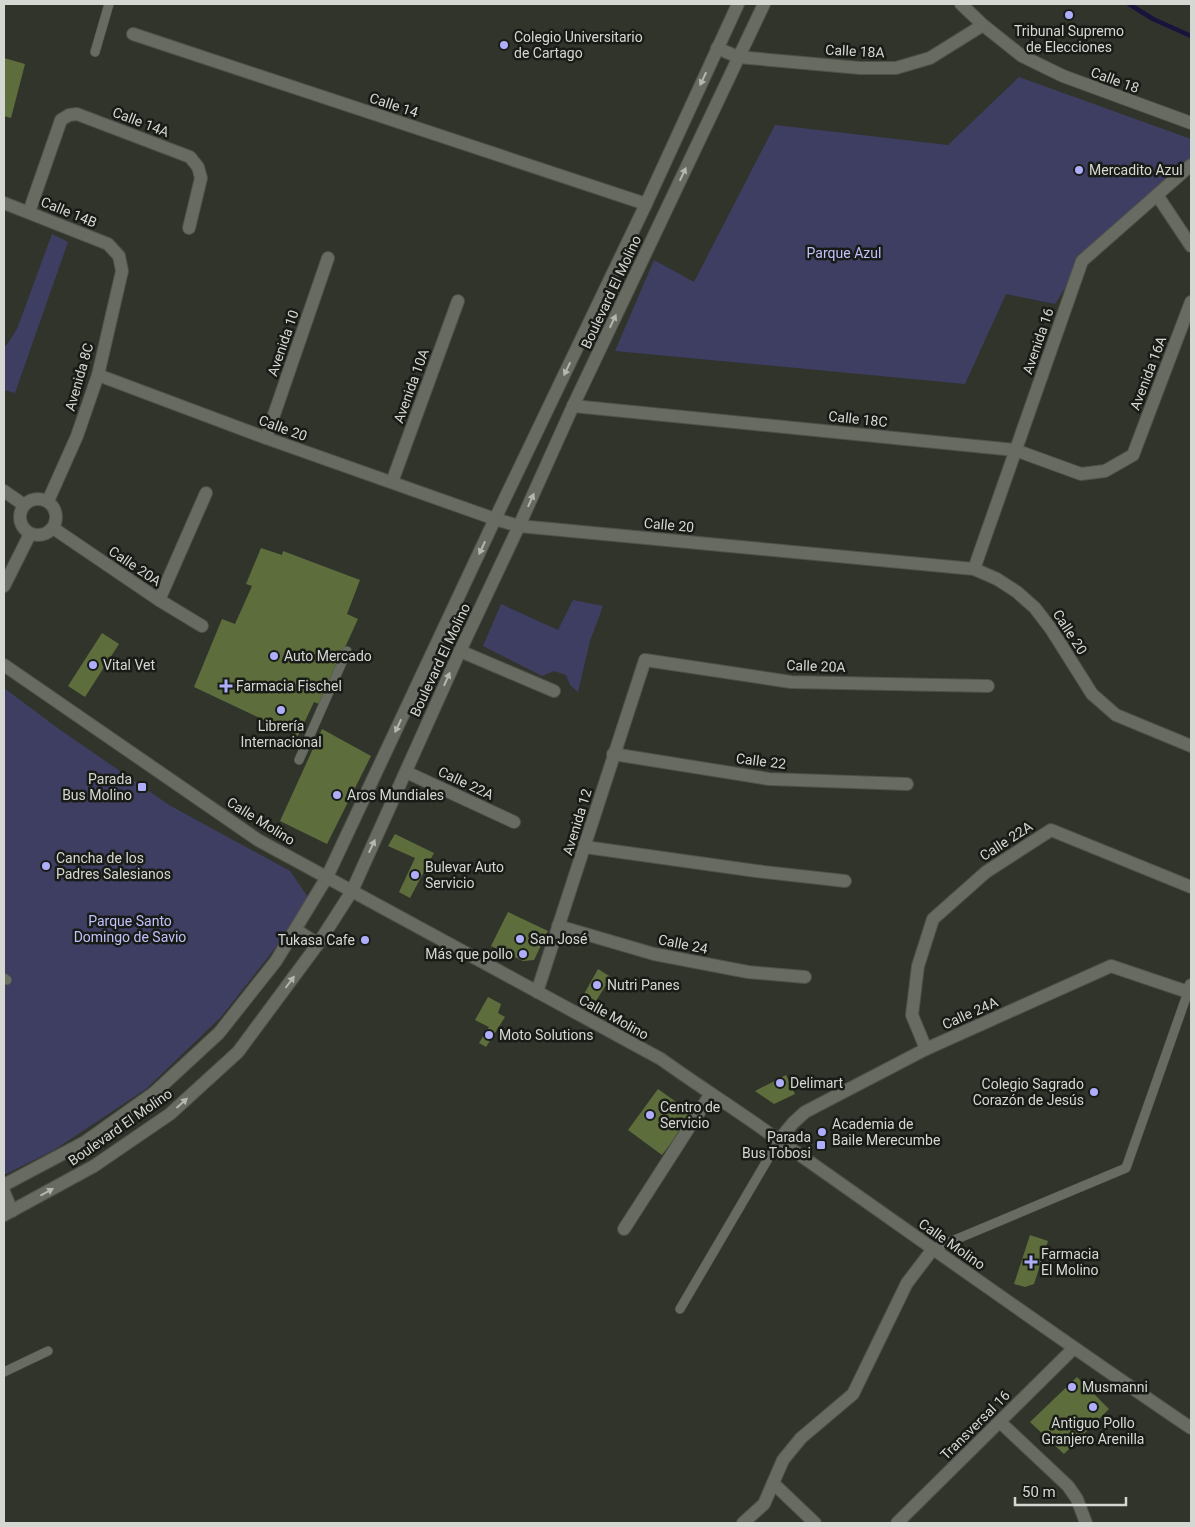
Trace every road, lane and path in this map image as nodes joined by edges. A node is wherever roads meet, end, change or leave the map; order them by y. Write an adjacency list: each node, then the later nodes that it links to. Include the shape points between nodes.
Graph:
1 (110, 4): 8 (lane)
2 (738, 4): 7 (street, Boulevard El Molino)
3 (764, 4): 9 (street, Boulevard El Molino)
4 (961, 4): 5 (street, Calle 18)
5 (982, 26): 9 (street, Calle 18A, via 930,58 896,68 860,68); 10 (street, Calle 18, via 1022,56 1062,76)
6 (133, 34): 14 (street, Calle 14)
7 (717, 48): 9 (street, Calle 18A); 14 (street, Boulevard El Molino, one-way to 14)
8 (95, 52)
9 (738, 57): 23 (street, Boulevard El Molino, one-way to 9)
10 (1191, 124)
11 (1191, 165): 12 (street, Avenida 16)
12 (1157, 195): 17 (street); 25 (street, Avenida 16, via 1082,261)
13 (4, 203): 15 (street, Calle 14B)
14 (646, 204): 32 (street, Boulevard El Molino, one-way to 32)
15 (29, 212): 16 (street, Calle 14A, via 61,120 69,114 77,114 190,157 201,178); 18 (street, Calle 14B, via 108,244)
16 (190, 228)
17 (1191, 246)
18 (119, 256): 22 (street, Avenida 8C, via 122,271)
19 (328, 258): 24 (street, Avenida 10)
20 (458, 301): 27 (street, Avenida 10A)
21 (1191, 302): 26 (street, Avenida 16A)
22 (98, 375): 24 (street, Calle 20); 30 (street, Avenida 8C, via 77,436)
23 (573, 406): 25 (street, Calle 18C); 33 (street, Boulevard El Molino, one-way to 23)
24 (266, 438): 27 (street, Calle 20)
25 (1015, 450): 26 (street, Calle 18C, via 1081,474 1105,470); 36 (street, Avenida 16)
26 (1133, 455)
27 (392, 482): 32 (street, Calle 20)
28 (4, 491): 31 (street)
29 (206, 493): 38 (street)
30 (48, 501): 31 (street, via 31,499); 34 (street, via 56,518)
31 (24, 505): 35 (street, via 20,521)
32 (495, 519): 33 (street, Calle 20); 53 (street, Boulevard El Molino, one-way to 53)
33 (519, 526): 36 (street, Calle 20); 41 (street, Boulevard El Molino)
34 (53, 528): 35 (street, via 43,535); 38 (street, Calle 20A)
35 (30, 534): 37 (street)
36 (974, 569): 46 (street, Calle 20, via 997,579 1035,608 1092,694 1116,715)
37 (4, 586)
38 (159, 600): 39 (street, Calle 20A)
39 (202, 626)
40 (347, 651): 48 (lane)
41 (460, 651): 45 (street); 49 (street, Boulevard El Molino, one-way to 41)
42 (645, 660): 44 (street, Calle 20A, via 791,682); 47 (street, Avenida 12)
43 (4, 665): 53 (street, Calle Molino, via 258,840)
44 (988, 686)
45 (554, 691)
46 (1191, 746)
47 (613, 754): 50 (street, Calle 22, via 769,779); 52 (street, Avenida 12)
48 (299, 760)
49 (406, 772): 51 (street, Calle 22A); 56 (street, Boulevard El Molino, one-way to 49)
50 (906, 784)
51 (514, 822)
52 (585, 847): 54 (street); 57 (street, Avenida 12)
53 (327, 877): 56 (street, Calle Molino); 58 (street, Boulevard El Molino)
54 (845, 881)
55 (1191, 887): 63 (street, Calle 22A, via 1051,830 986,872 933,918 918,966 912,1015)
56 (352, 891): 59 (street, Boulevard El Molino); 62 (street, Calle Molino)
57 (558, 926): 60 (street, Calle 24, via 654,954 748,972); 62 (street, Avenida 12)
58 (296, 930): 59 (street); 66 (street, Boulevard El Molino, via 220,1033 154,1093 85,1142)
59 (318, 944): 68 (street, Boulevard El Molino, one-way to 59, via 94,1166 170,1114 238,1052)
60 (805, 977)
61 (1190, 989): 63 (street, Calle 24A, via 1111,966); 70 (lane, via 1126,1168)
62 (537, 992): 64 (street, Calle Molino, via 661,1059)
63 (926, 1049): 65 (street, Calle 24A, via 805,1112)
64 (710, 1094): 65 (street, Calle Molino); 69 (street)
65 (779, 1140): 70 (street, Calle Molino); 71 (lane)
66 (4, 1185)
67 (4, 1192): 68 (street)
68 (8, 1213)
69 (624, 1229)
70 (933, 1249): 72 (street, Calle Molino); 77 (street, via 907,1283 853,1394 801,1438 783,1460)
71 (680, 1309)
72 (1074, 1348): 75 (street, Transversal 16); 76 (street, Calle Molino)
73 (48, 1351): 74 (lane)
74 (4, 1372)
75 (1000, 1422): 80 (street, Transversal 16); 81 (street, via 1068,1486)
76 (1191, 1428)
77 (773, 1483): 78 (street, via 764,1504); 79 (street)
78 (743, 1523)
79 (815, 1523)
80 (896, 1523)
81 (1086, 1523)

